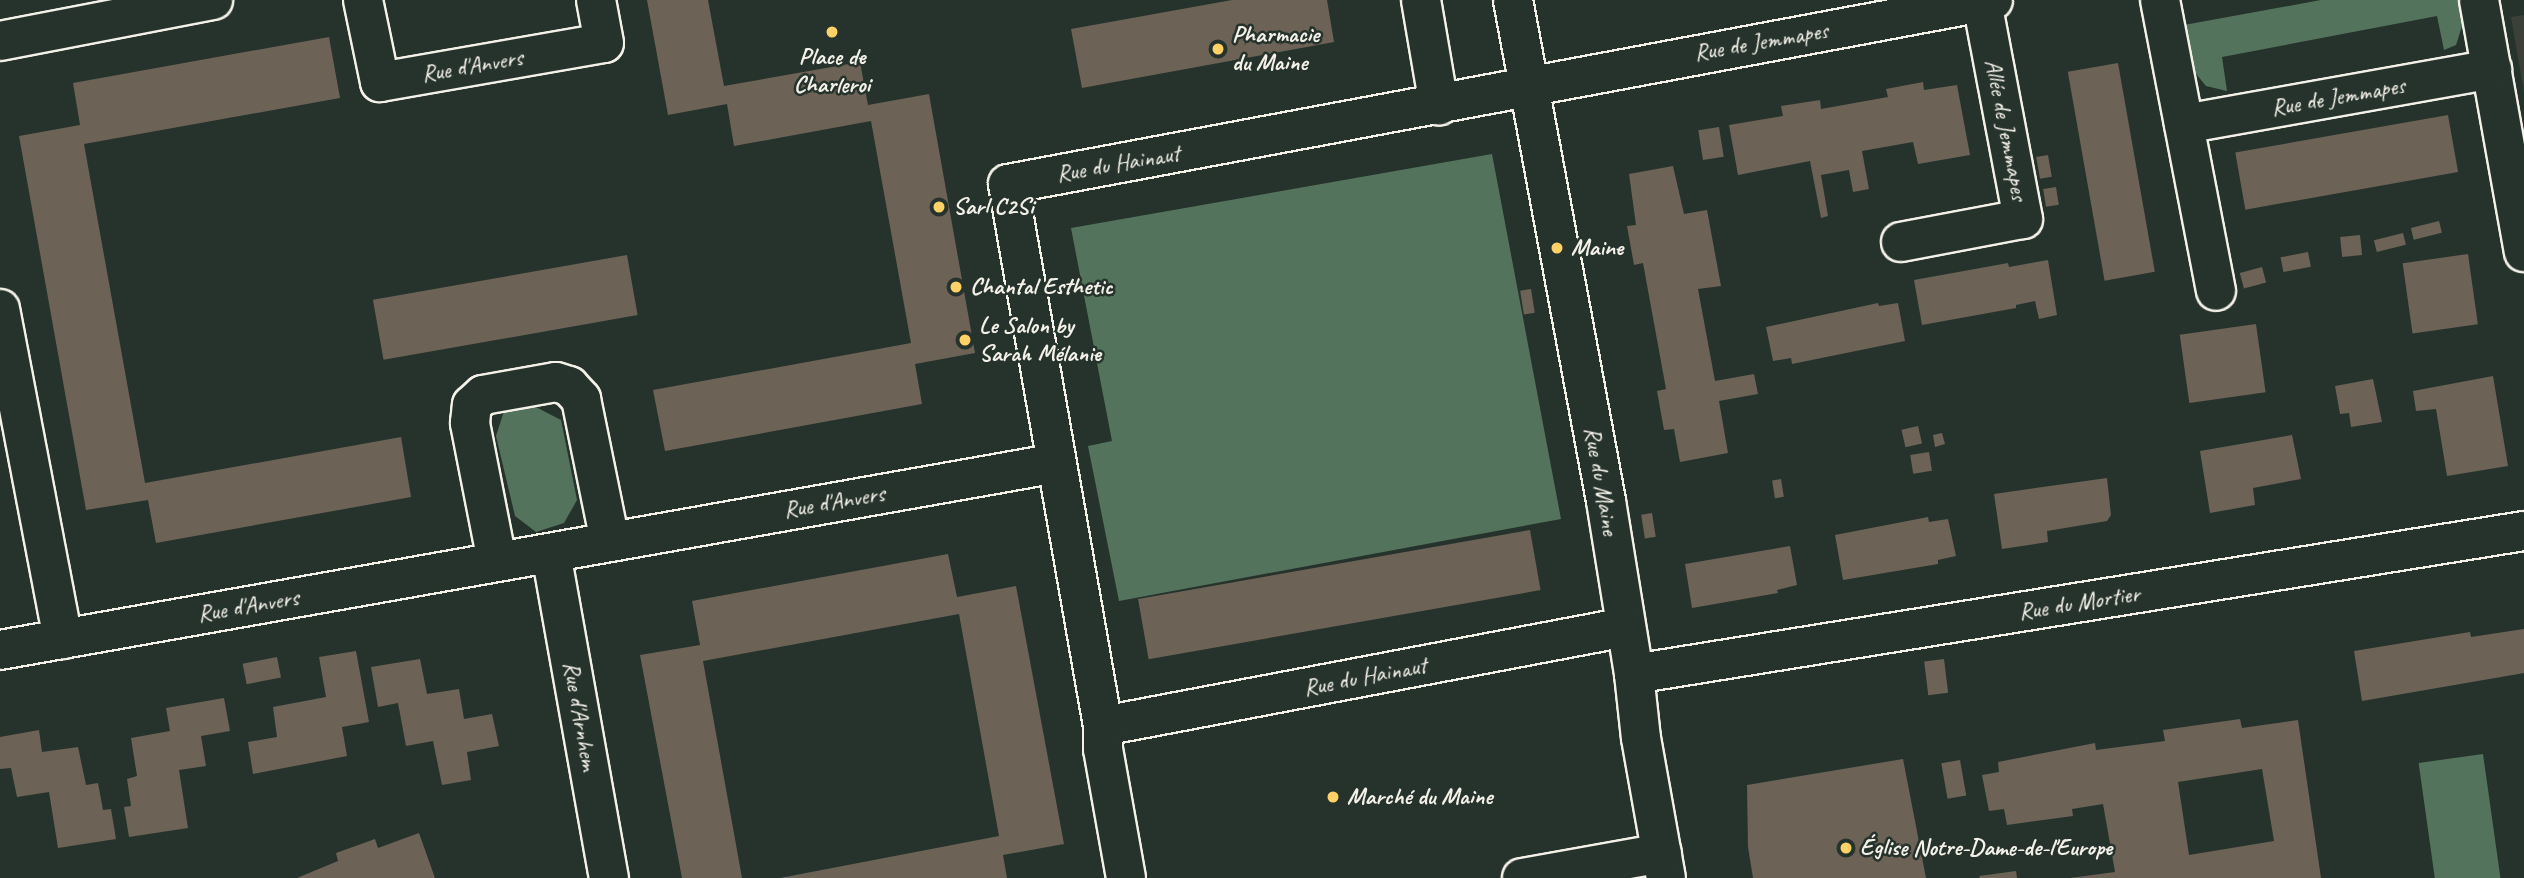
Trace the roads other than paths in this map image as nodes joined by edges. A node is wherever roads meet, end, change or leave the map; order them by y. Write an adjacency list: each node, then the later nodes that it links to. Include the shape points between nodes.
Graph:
1 (213, 0): 10 (street)
2 (363, 0): 3 (street, Rue d'Anvers, via 380,82 604,43)
3 (596, 0)
4 (1421, 0): 13 (street)
5 (1513, 0): 12 (street, Rue du Maine)
6 (2160, 0): 14 (street)
7 (2479, 0): 11 (street)
8 (1987, 1): 9 (street, Rue de Jemmapes); 15 (street, Allée de Jemmapes, via 2023,219)
9 (1851, 13): 12 (street, Rue de Jemmapes)
10 (0, 41)
11 (2491, 69): 14 (street, Rue de Jemmapes); 16 (street)
12 (1528, 85): 13 (street); 24 (street, Rue du Maine)
13 (1439, 105): 19 (street, Rue du Hainaut, via 1008,184)
14 (2184, 124): 17 (street)
15 (1901, 242)
16 (2524, 253)
17 (2216, 291)
18 (0, 309): 25 (street)
19 (1057, 463): 21 (street, Rue d'Anvers); 28 (street, Rue du Hainaut)
20 (2524, 531): 27 (street, Rue du Mortier)
21 (610, 542): 22 (street, Rue d'Anvers); 23 (street, via 581,398 569,386 556,382 483,395 472,405 470,423)
22 (551, 554): 23 (street, Rue d'Anvers); 30 (street, Rue d'Arnhem)
23 (497, 561): 25 (street, Rue d'Anvers)
24 (1626, 627): 27 (street, Rue du Maine); 28 (street, Rue du Hainaut)
25 (63, 639): 26 (street, Rue d'Anvers)
26 (0, 650)
27 (1634, 674): 29 (street, Rue du Maine)
28 (1104, 726): 31 (street, Rue du Hainaut, via 1103,750)
29 (1664, 866): 32 (street)
30 (609, 878)
31 (1126, 878)
32 (1522, 878)

